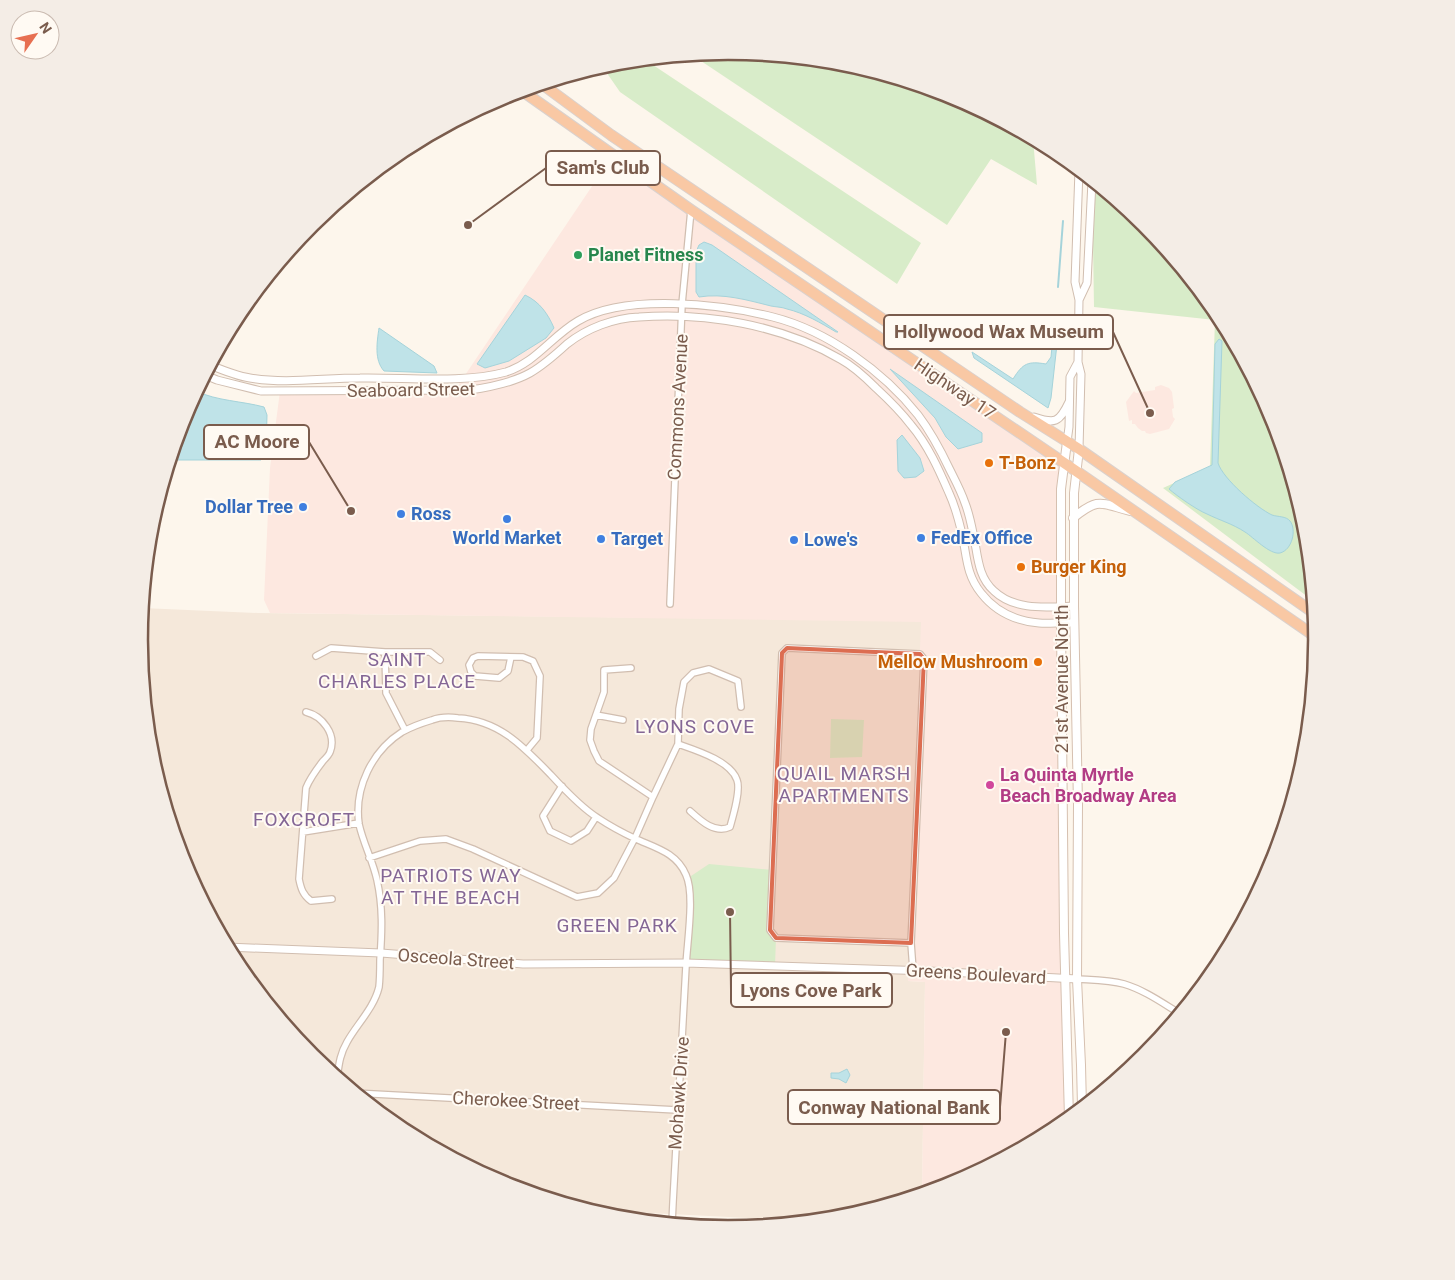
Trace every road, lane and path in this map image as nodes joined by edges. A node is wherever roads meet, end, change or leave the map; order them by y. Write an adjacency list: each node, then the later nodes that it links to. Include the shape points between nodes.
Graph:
1 (548, 89): 13 (highway, Highway 17)
2 (529, 96): 5 (highway, Highway 17)
3 (1079, 178): 6 (street, 21st Avenue North, via 1074,282)
4 (1092, 189): 6 (street, 21st Avenue North, via 1087,283)
5 (692, 210): 7 (street, Commons Avenue); 16 (highway, Highway 17)
6 (1079, 300): 9 (street, 21st Avenue North)
7 (682, 304): 8 (street, Commons Avenue); 10 (street, Seaboard Street, via 652,303 592,314 558,335 525,364 482,377 280,380 248,378); 21 (street, Seaboard Street, via 733,308 776,318 822,335 869,367 902,396 939,447 966,504 980,571 988,585 1014,604)
8 (682, 316): 11 (street, Seaboard Street, via 611,321 569,343 530,373 507,383 470,390 261,391); 20 (street, Commons Avenue); 24 (street, Seaboard Street, via 762,327 794,337 840,359 863,375 912,425 928,449 953,502 968,570 981,593 1006,615 1038,623)
9 (1078, 362): 12 (street, 21st Avenue North, via 1070,377); 15 (street, 21st Avenue North, via 1082,374)
10 (216, 367)
11 (210, 377)
12 (1070, 400): 13 (street, via 1064,414 1056,421); 14 (street, 21st Avenue North)
13 (1020, 412): 14 (highway, Highway 17)
14 (1067, 442): 15 (highway, Highway 17); 16 (main road, 21st Avenue North)
15 (1079, 449): 17 (main road, 21st Avenue North); 23 (highway, Highway 17)
16 (1064, 463): 17 (highway, Highway 17); 21 (main road, 21st Avenue North, via 1061,489)
17 (1076, 471): 18 (highway, Highway 17); 19 (main road, 21st Avenue North)
18 (1136, 512): 19 (main road, via 1102,502 1092,504); 26 (highway, Highway 17)
19 (1074, 518): 22 (main road, 21st Avenue North)
20 (670, 604)
21 (1062, 606): 22 (street, Seaboard Street); 24 (main road, 21st Avenue North)
22 (1074, 606): 25 (main road, 21st Avenue North)
23 (1306, 608)
24 (1061, 622): 25 (street, Seaboard Street); 53 (main road, 21st Avenue North)
25 (1074, 623): 54 (main road, 21st Avenue North)
26 (1308, 631)
27 (385, 652): 28 (street, via 331,648); 30 (street, via 430,652); 36 (street, via 386,693)
28 (316, 656)
29 (511, 657): 29 (street, via 508,671 498,678 475,676 469,665 478,656); 38 (street, via 533,661 540,676 537,738)
30 (440, 660)
31 (631, 668): 34 (street, via 604,670 604,692)
32 (741, 707): 37 (street, via 738,681 709,669 693,673 684,682)
33 (306, 712): 44 (street, via 322,720 331,737 330,751 306,788)
34 (596, 715): 35 (street); 40 (street, via 590,740 599,760)
35 (623, 720)
36 (405, 730): 38 (street, via 435,718 472,719 501,730); 43 (street, via 380,752 365,776 359,796)
37 (678, 744): 40 (street); 41 (street, via 706,754 730,769 738,781 730,827 722,830 712,827)
38 (527, 750): 39 (street)
39 (562, 786): 42 (street); 42 (street, via 543,816 550,831 572,840 587,831)
40 (653, 797): 45 (street)
41 (690, 811)
42 (596, 817): 45 (street)
43 (359, 824): 44 (street); 46 (street)
44 (303, 832): 47 (street, via 300,888 311,901)
45 (635, 838): 46 (street, via 614,878 598,893 577,897 473,848 446,839 420,841); 51 (street, via 667,852 688,878 690,903)
46 (369, 858): 50 (street, via 382,910)
47 (332, 899)
48 (910, 943): 48 (street, via 924,660 920,654 787,648 782,653 770,930 776,938); 52 (street)
49 (236, 947): 50 (street, Osceola Street)
50 (381, 953): 51 (street, Osceola Street, via 523,964); 56 (street, via 378,988 366,1016 343,1050)
51 (686, 963): 52 (street, Greens Boulevard); 60 (street, Mohawk Drive)
52 (912, 970): 53 (street, Greens Boulevard)
53 (1065, 978): 54 (street, Greens Boulevard); 59 (main road, 21st Avenue North)
54 (1077, 979): 55 (street, Greens Boulevard, via 1132,987); 58 (main road, 21st Avenue North)
55 (1174, 1010)
56 (338, 1069)
57 (365, 1093): 60 (street, Cherokee Street)
58 (1082, 1099)
59 (1068, 1109)
60 (677, 1110): 61 (street, Mohawk Drive)
61 (672, 1217)

